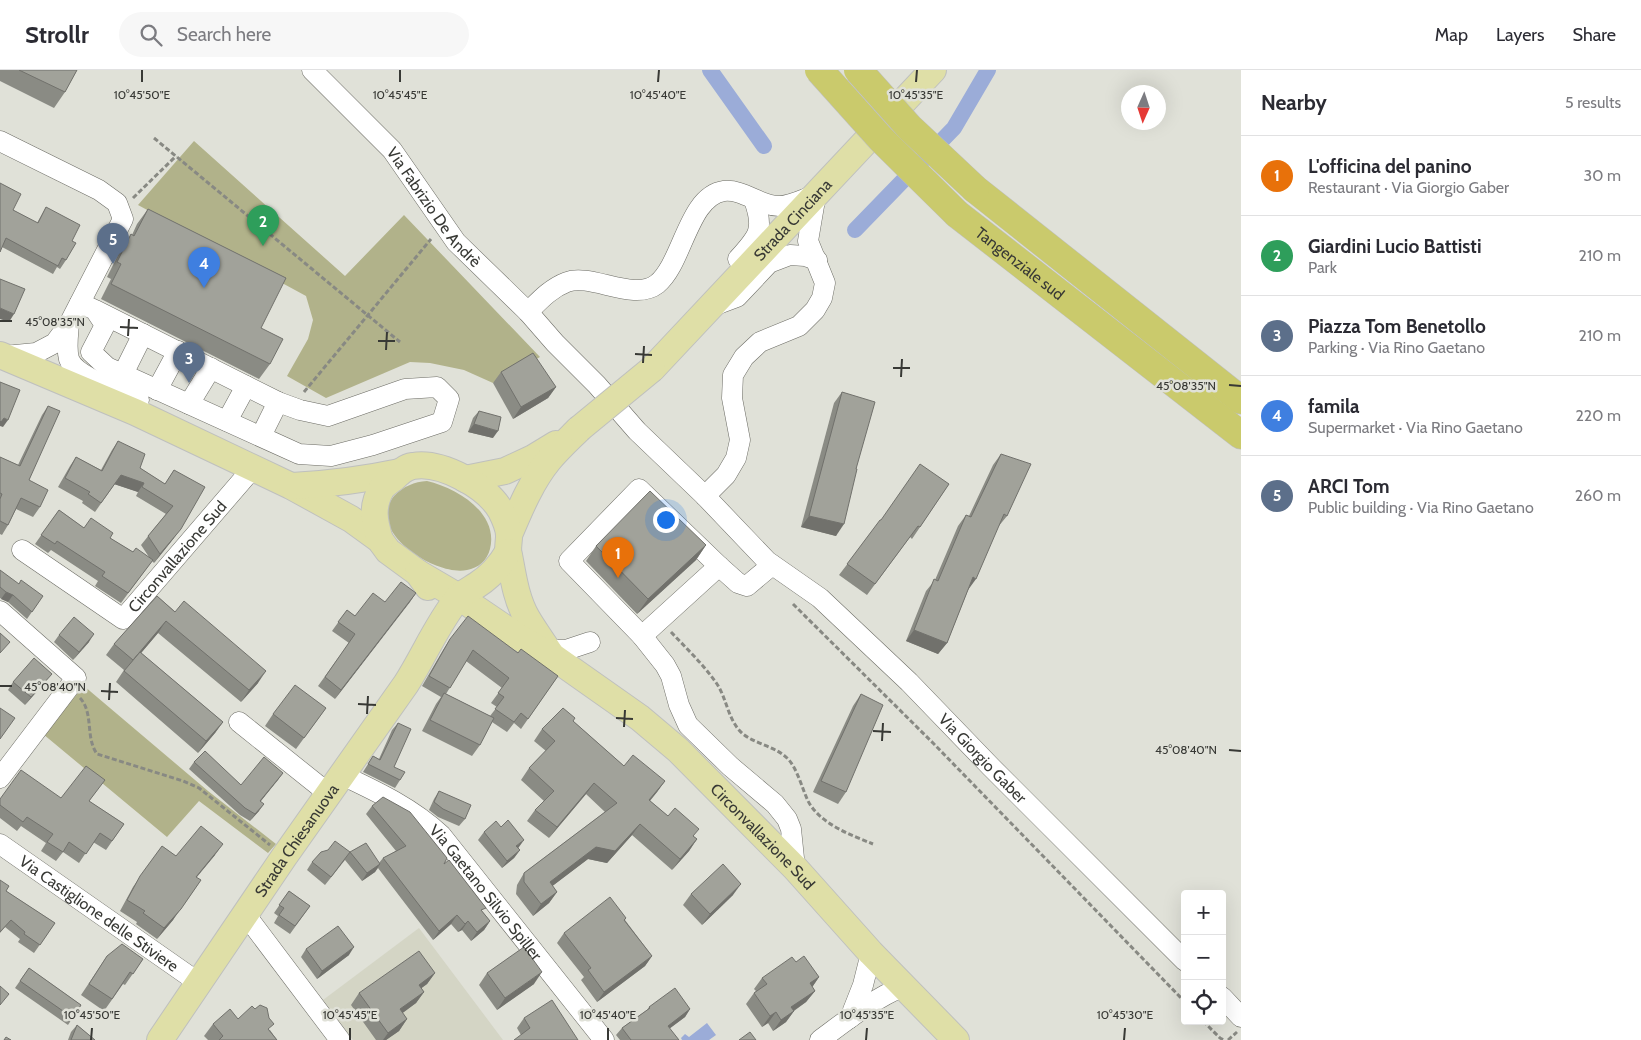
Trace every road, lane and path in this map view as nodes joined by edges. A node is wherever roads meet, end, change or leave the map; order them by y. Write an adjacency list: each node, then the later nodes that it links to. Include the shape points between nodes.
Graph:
1 (312, 70): 15 (street, Via Fabrizio De Andrè, via 392,150 456,242)
2 (819, 70): 36 (highway, Tangenziale sud, bridge, via 881,139 956,214)
3 (858, 70): 29 (highway, Tangenziale sud, bridge, via 909,127 975,189)
4 (933, 70): 8 (main road, Strada Cinciana)
5 (154, 138): 7 (path)
6 (0, 141): 10 (street, via 99,190 117,202)
7 (176, 156): 10 (path); 16 (path)
8 (816, 194): 9 (street, via 779,206); 12 (street, via 808,241); 14 (main road, Strada Cinciana)
9 (754, 200): 14 (street, via 760,217 756,241 717,282); 15 (street, via 743,193 724,191 708,198 699,209 668,272 655,285 635,290 569,281 548,292)
10 (120, 210): 13 (street, via 123,219)
11 (431, 239): 16 (path)
12 (817, 260): 14 (street, via 790,255 769,263 738,297); 42 (street, via 825,283 816,310 799,326 760,342 744,357 733,374 732,398 740,440 736,458)
13 (88, 306): 17 (street); 18 (street); 24 (street, via 105,325 91,352 107,367)
14 (711, 306): 33 (main road, Strada Cinciana, bridge, via 652,369)
15 (528, 312): 38 (street, Via Fabrizio De Andrè, via 637,431)
16 (367, 314): 19 (path); 28 (path)
17 (69, 324): 20 (street); 34 (street, via 68,356 79,373 163,411)
18 (144, 334): 21 (street); 24 (street)
19 (400, 342)
20 (54, 343): 22 (street, via 36,354); 25 (street, via 50,354)
21 (178, 351): 23 (street); 27 (street)
22 (2, 356): 25 (main road, Circonvallazione Sud)
23 (211, 368): 26 (street); 31 (street)
24 (123, 374): 27 (street)
25 (51, 377): 34 (main road, Circonvallazione Sud)
26 (246, 386): 30 (street); 32 (street)
27 (158, 390): 31 (street)
28 (304, 392)
29 (1241, 400)
30 (278, 402): 35 (street); 35 (street, via 328,416 405,389 437,387 449,399 442,422 331,456 299,454)
31 (189, 404): 32 (street)
32 (226, 421): 35 (street)
33 (579, 429): 40 (main road, via 523,463); 44 (main road, via 549,460 530,488)
34 (184, 436): 37 (main road, Circonvallazione Sud)
35 (261, 436)
36 (1241, 436)
37 (252, 468): 41 (main road, Circonvallazione Sud); 45 (street, Circonvallazione Sud, via 123,619)
38 (677, 469): 42 (street, Via Giorgio Gaber)
39 (400, 472): 40 (main road, Circonvallazione Sud, via 410,466 424,465 441,468); 41 (main road, Circonvallazione Sud, via 350,482); 43 (main road, Circonvallazione Sud, via 383,487 375,505 374,521)
40 (465, 479): 44 (main road, Circonvallazione Sud, via 486,493 499,508 506,521)
41 (291, 486): 43 (main road, Circonvallazione Sud)
42 (705, 496): 46 (street, Via Giorgio Gaber)
43 (380, 540): 48 (main road, Circonvallazione Sud, via 388,551)
44 (508, 543): 49 (main road, via 499,567); 56 (main road, Circonvallazione Sud, via 514,583 526,616)
45 (22, 550)
46 (772, 565): 47 (street, via 748,586 738,583); 67 (street, Via Giorgio Gaber, via 820,598 909,682)
47 (719, 566): 52 (street); 55 (street, via 639,489 569,561)
48 (418, 573): 49 (main road); 53 (main road, Circonvallazione Sud, via 434,600)
49 (459, 597): 53 (main road); 56 (main road, Circonvallazione Sud, via 518,637)
50 (793, 604): 70 (path)
51 (0, 612): 57 (street, via 76,678)
52 (660, 620): 55 (street); 61 (path, via 717,684 734,723 742,733 783,753 791,762 809,803 819,814 832,825)
53 (432, 638): 60 (main road, Strada Chiesanuova, via 420,662)
54 (590, 642): 56 (street)
55 (647, 643): 64 (street, via 671,676 688,725 787,819 791,829)
56 (550, 653): 64 (main road, Circonvallazione Sud, via 640,718 678,750)
57 (67, 690): 59 (street); 63 (path, via 85,704 91,744 97,754 199,788)
58 (239, 722): 60 (street, Via Gaetano Silvio Spiller)
59 (0, 778)
60 (335, 785): 63 (main road, Strada Chiesanuova); 77 (street, Via Gaetano Silvio Spiller, via 395,801 441,835)
61 (873, 844)
62 (2, 849): 68 (street, Via Castiglione delle Stiviere)
63 (284, 857): 65 (main road, Strada Chiesanuova)
64 (794, 868): 66 (main road, Circonvallazione Sud)
65 (245, 914): 68 (main road, Strada Chiesanuova); 76 (street)
66 (871, 953): 69 (main road, Circonvallazione Sud); 73 (street, via 863,986)
67 (1181, 957)
68 (198, 983): 75 (main road, Strada Chiesanuova)
69 (904, 986): 73 (street); 79 (main road, Circonvallazione Sud)
70 (1181, 998)
71 (1226, 1001): 72 (street)
72 (1241, 1017)
73 (850, 1018): 78 (street)
74 (1207, 1025): 80 (path)
75 (160, 1040)
76 (340, 1040)
77 (604, 1040)
78 (820, 1040)
79 (956, 1040)
80 (1224, 1040)

